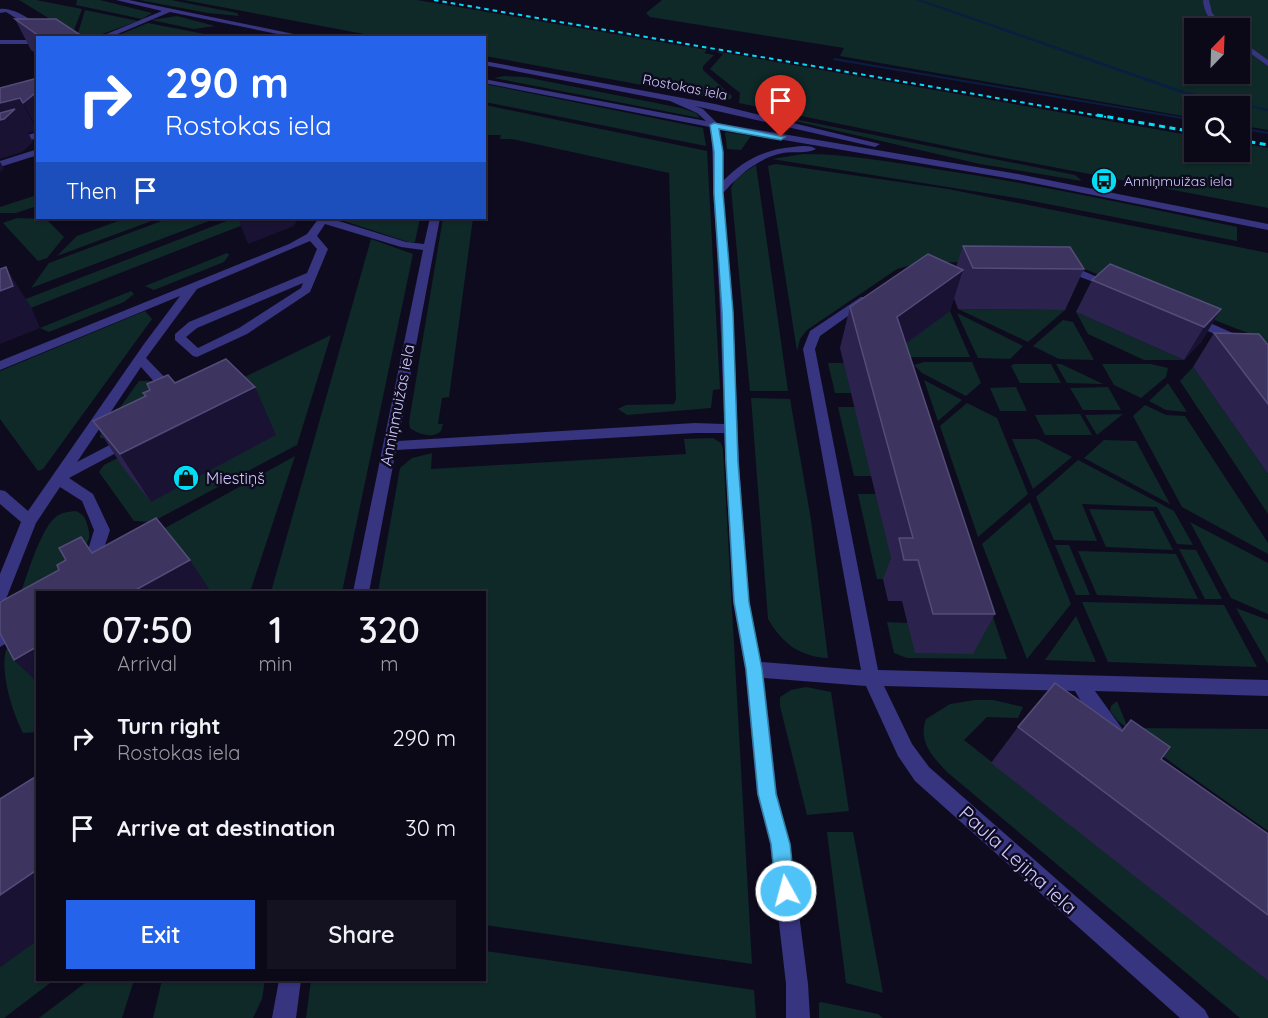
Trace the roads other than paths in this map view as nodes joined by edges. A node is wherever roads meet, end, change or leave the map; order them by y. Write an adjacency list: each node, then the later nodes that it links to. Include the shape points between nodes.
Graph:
1 (119, 0): 3 (street)
2 (1206, 0): 5 (street)
3 (170, 10): 7 (street); 8 (street)
4 (0, 11): 6 (street, via 8,10)
5 (1213, 18)
6 (46, 36)
7 (105, 36)
8 (300, 36)
9 (0, 42): 10 (street)
10 (36, 42)
11 (1250, 50): 13 (street)
12 (486, 63): 14 (street, Rostokas iela)
13 (1268, 64)
14 (546, 74): 15 (street, via 514,73); 17 (street, Rostokas iela)
15 (486, 79)
16 (486, 79): 18 (street, Rostokas iela)
17 (670, 98): 18 (street, via 700,111); 24 (street, Rostokas iela)
18 (714, 125): 21 (street, Rostokas iela); 25 (street)
19 (36, 136): 20 (street)
20 (0, 146)
21 (870, 152): 24 (street, Rostokas iela); 25 (street, via 806,149 776,153 741,166)
22 (36, 153): 23 (street)
23 (0, 164)
24 (1018, 177): 28 (street, Rostokas iela)
25 (718, 193): 41 (street)
26 (324, 219): 29 (street); 30 (street, via 405,245)
27 (435, 219): 30 (street, Anniņmuižas iela)
28 (1268, 226)
29 (311, 236): 32 (street, via 323,249); 33 (street)
30 (429, 248): 43 (street, Anniņmuižas iela)
31 (1054, 270): 34 (street, via 1077,272)
32 (312, 275): 32 (street, via 306,290 243,331 196,353 179,337 194,325)
33 (193, 287): 37 (street); 38 (street)
34 (1121, 290)
35 (877, 292): 53 (street, Paula Lejiņa iela, via 814,334 809,350)
36 (1179, 314): 39 (street, via 1240,340)
37 (140, 359): 40 (street, via 172,391); 44 (street)
38 (0, 366)
39 (1268, 367)
40 (170, 408)
41 (730, 429): 43 (street); 52 (street, via 741,602)
42 (138, 435): 44 (street)
43 (389, 446): 48 (street, Anniņmuižas iela)
44 (57, 478): 46 (street); 47 (street, via 87,498 102,530 96,551)
45 (0, 495): 46 (street)
46 (29, 521): 49 (street)
47 (68, 591)
48 (361, 591)
49 (0, 594)
50 (36, 616): 51 (street)
51 (0, 640)
52 (754, 669): 53 (street); 59 (street, via 767,794 780,844)
53 (871, 678): 54 (street); 60 (street, Paula Lejiņa iela, via 898,737 922,774)
54 (1080, 683): 55 (street); 56 (street, via 1094,707)
55 (1268, 688)
56 (1132, 748)
57 (290, 981): 58 (street)
58 (284, 1018)
59 (798, 1018)
60 (1197, 1018)

